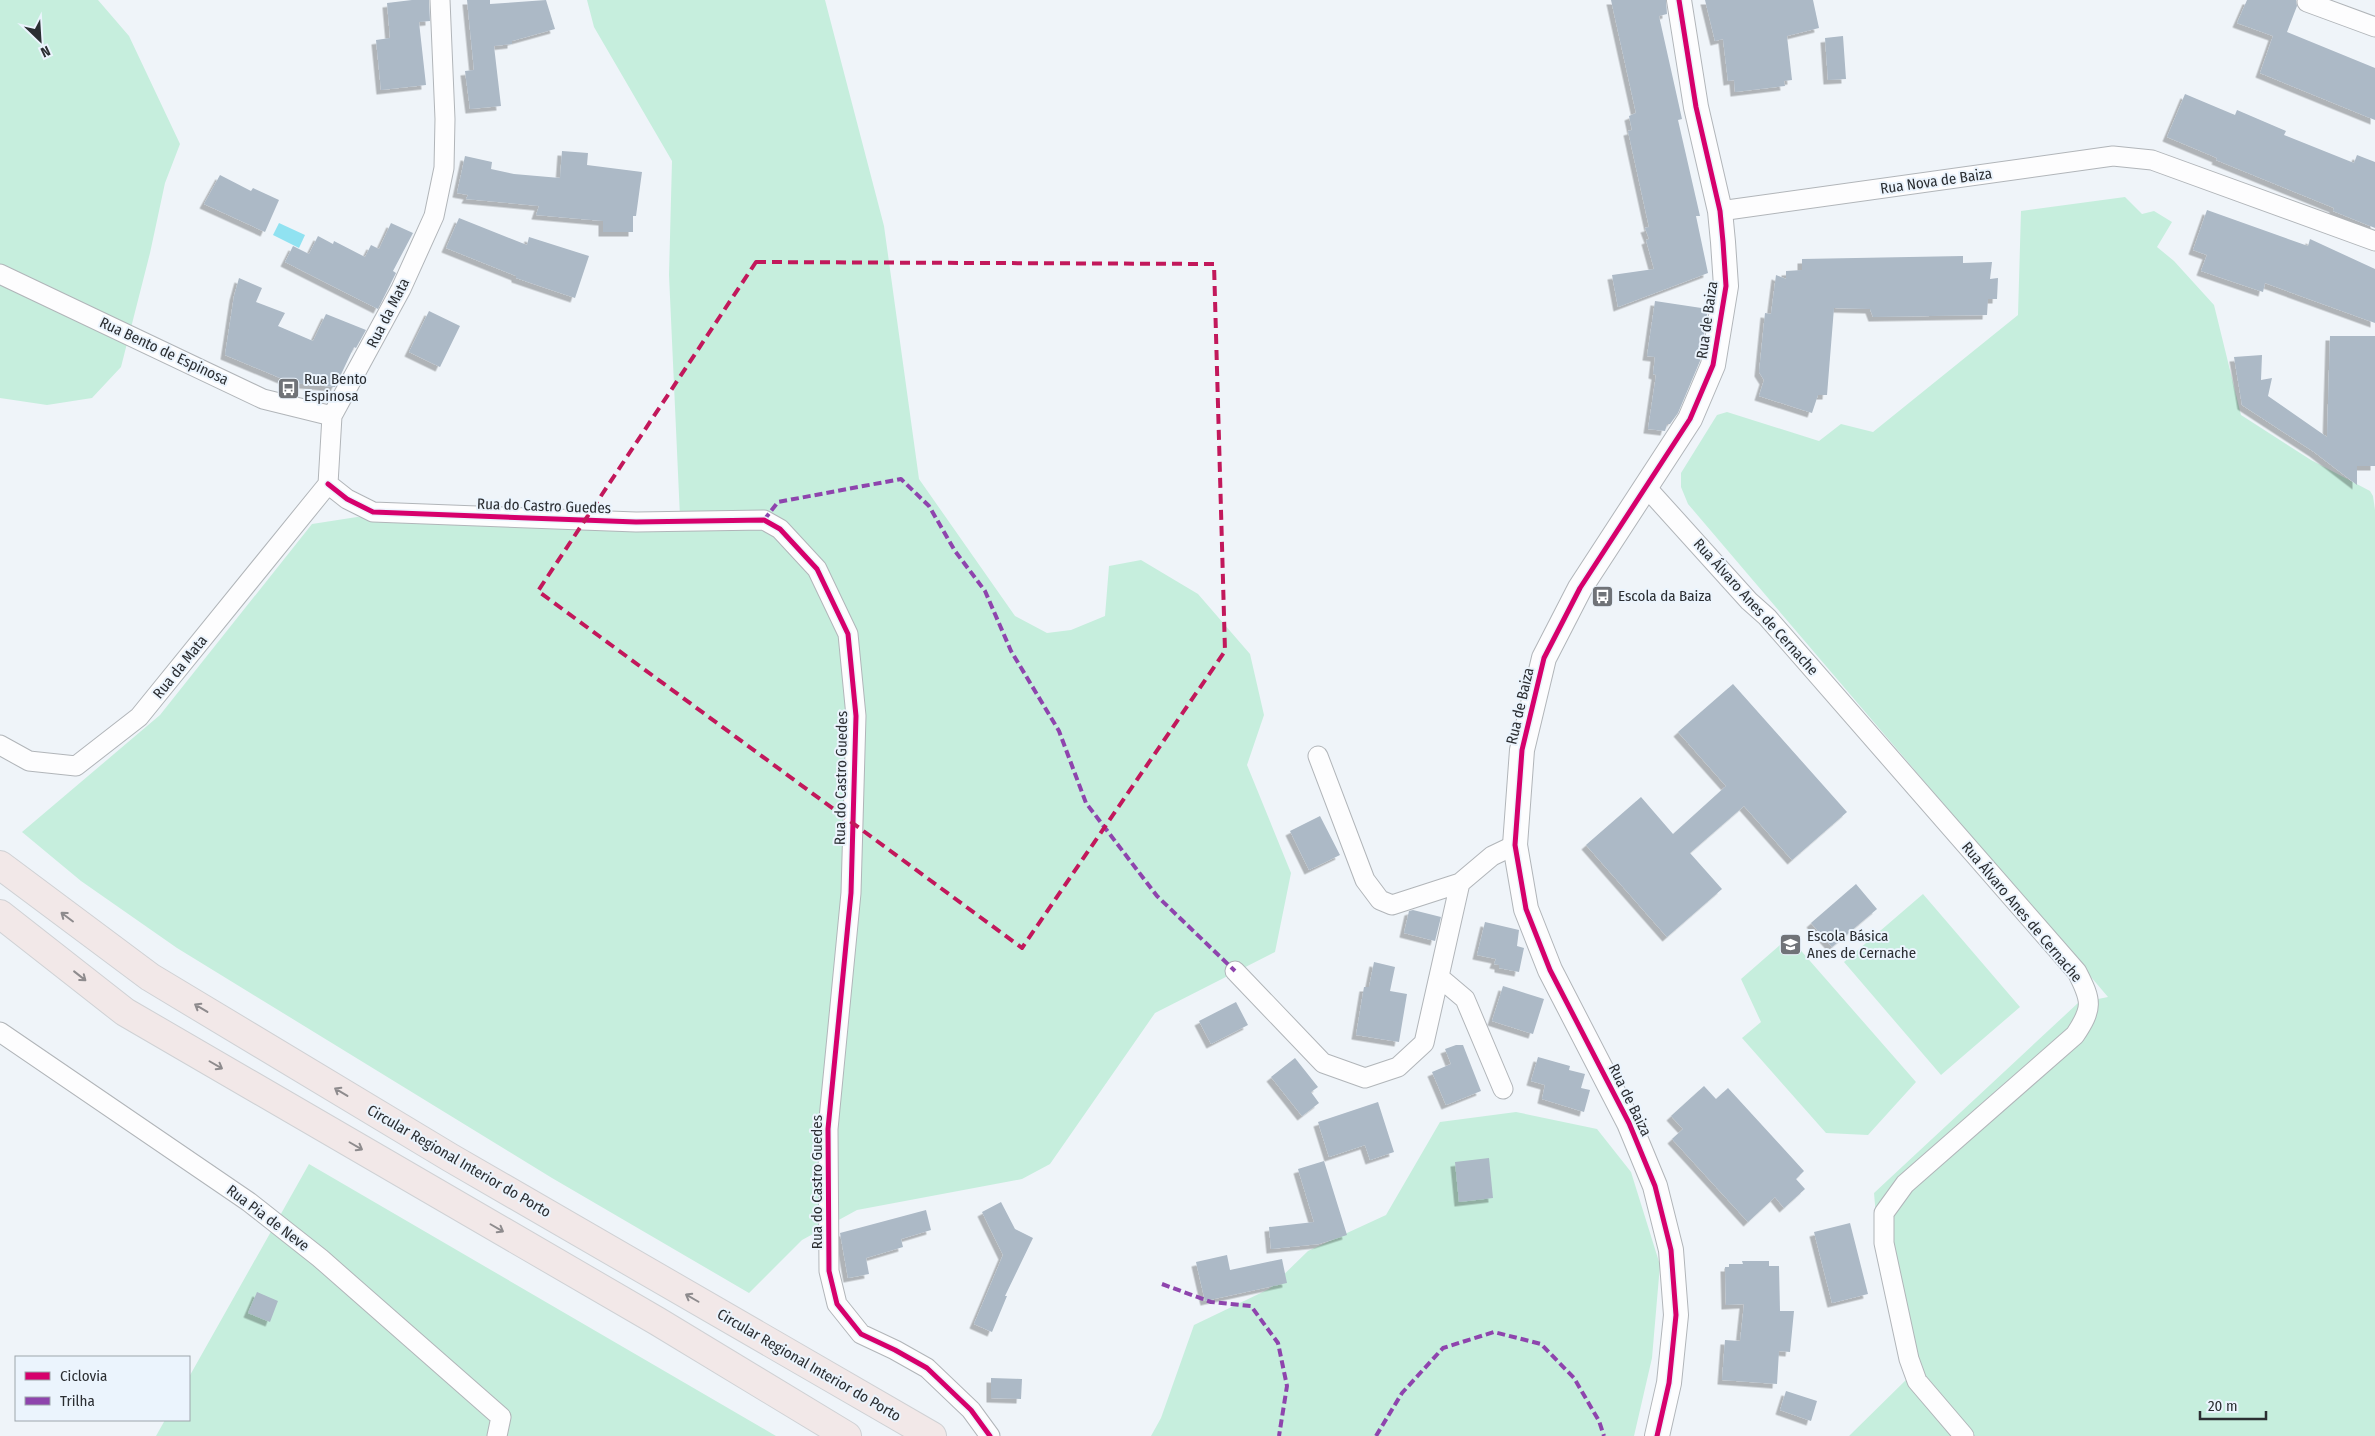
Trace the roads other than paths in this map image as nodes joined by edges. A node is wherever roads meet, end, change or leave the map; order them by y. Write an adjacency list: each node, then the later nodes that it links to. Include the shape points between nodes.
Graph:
1 (440, 0): 8 (street, Rua da Mata, via 444,168 434,216 401,289)
2 (1679, 0): 5 (street, Rua de Baiza, via 1696,107)
3 (2307, 2): 4 (street)
4 (2375, 27)
5 (1720, 211): 6 (street, Rua Nova de Baiza, via 2113,156 2152,160); 10 (street, Rua de Baiza, via 1726,286 1714,365 1690,419)
6 (2375, 241)
7 (0, 274): 8 (street, Rua Bento de Espinosa, via 263,398)
8 (332, 416): 9 (street, Rua da Mata)
9 (328, 484): 11 (street, Rua da Mata, via 139,717 76,766 29,761); 24 (street, Rua do Castro Guedes, via 373,512 636,522 764,520 780,529 817,569 848,634 856,716 851,893 828,1129 829,1271 837,1304 861,1334 927,1368 971,1410)
10 (1647, 488): 13 (street, Rua de Baiza, via 1580,588 1544,658 1522,750); 26 (street, Rua Álvaro Anes de Cernache, via 1819,676 2077,972 2089,994 2088,1016 2074,1035 1905,1184 1884,1213 1884,1243 1917,1381)
11 (0, 745)
12 (1318, 756): 15 (street, via 1364,880 1380,900 1392,905)
13 (1515, 845): 15 (street, via 1492,856); 25 (street, Rua de Baiza, via 1526,909 1550,970 1632,1132 1655,1186 1671,1250 1676,1315 1669,1383)
14 (0, 865): 21 (highway, Circular Regional Interior do Porto, one-way to 14, via 452,1158 150,977)
15 (1460, 883): 18 (street)
16 (0, 914): 23 (highway, one-way to 23, via 125,1012 657,1321)
17 (1235, 971): 18 (street, via 1323,1063 1366,1078 1398,1067 1424,1043)
18 (1439, 977): 20 (street, via 1465,999)
19 (0, 1032): 22 (street, Rua Pia de Neve, via 249,1202 320,1258 501,1417)
20 (1503, 1089)
21 (924, 1432)
22 (497, 1436)
23 (847, 1436)
24 (990, 1436)
25 (1657, 1436)
26 (1964, 1436)

